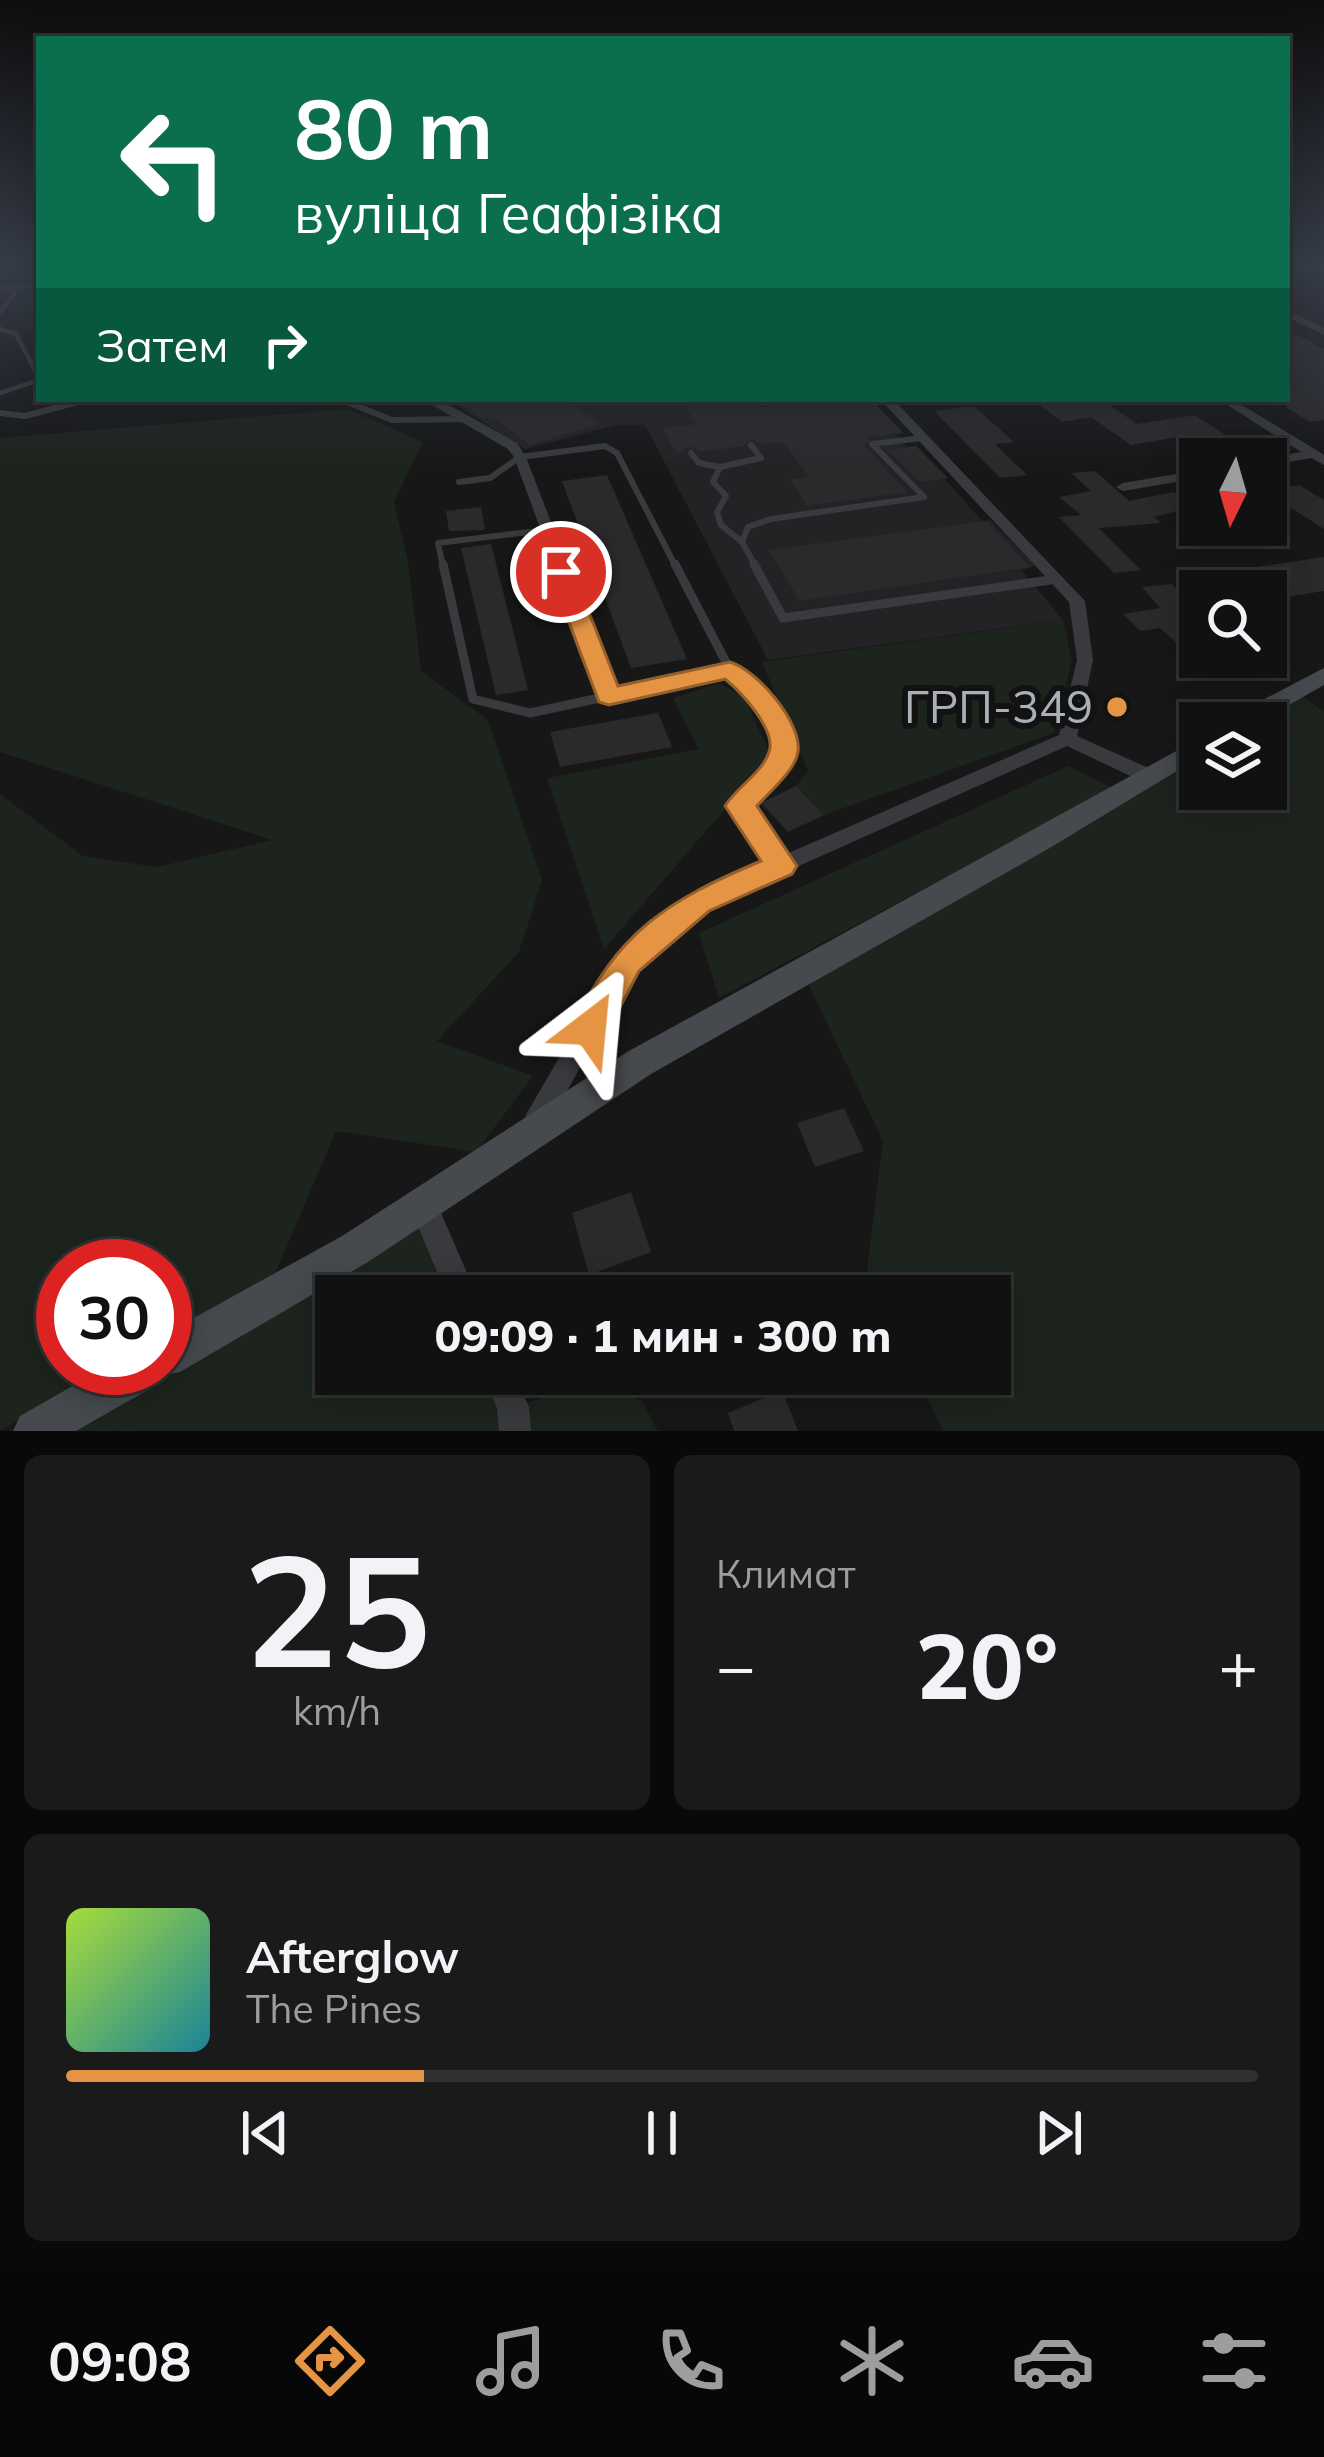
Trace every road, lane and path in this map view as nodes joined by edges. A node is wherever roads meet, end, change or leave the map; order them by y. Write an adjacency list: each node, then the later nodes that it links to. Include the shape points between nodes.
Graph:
1 (9, 332): 3 (lane)
2 (36, 347): 3 (lane)
3 (25, 348): 4 (lane)
4 (36, 372)
5 (36, 380): 6 (lane)
6 (0, 393)
7 (78, 402): 12 (lane, via 25,416)
8 (347, 402): 13 (lane, via 392,420)
9 (437, 402): 13 (street)
10 (889, 402): 14 (street)
11 (1229, 402): 17 (street)
12 (0, 413)
13 (469, 419): 18 (street)
14 (922, 438): 25 (lane, via 872,444 924,497 771,520 748,527); 26 (street)
15 (751, 445): 20 (lane, via 761,458)
16 (691, 453): 20 (lane)
17 (1320, 455): 19 (street)
18 (520, 457): 22 (lane, via 490,478); 24 (street); 27 (lane, via 605,446 617,453)
19 (1287, 459)
20 (721, 467): 25 (lane, via 713,482 726,496 717,512)
21 (1179, 478): 23 (street)
22 (459, 482)
23 (1123, 488)
24 (546, 530): 29 (street); 29 (lane, via 438,543 473,699 530,713)
25 (742, 542): 26 (lane, via 783,618)
26 (1057, 580): 31 (street, via 1077,601 1085,660)
27 (730, 670): 29 (street); 34 (street, via 759,693 784,742 783,756 740,806)
28 (1324, 675): 30 (main road)
29 (609, 696)
30 (1276, 702)
31 (1067, 739): 33 (street); 34 (street)
32 (1179, 758): 33 (main road)
33 (1148, 776): 35 (main road)
34 (781, 866): 35 (street, via 698,902 627,961)
35 (530, 1130): 36 (main road)
36 (422, 1202): 37 (street); 38 (main road)
37 (453, 1275)
38 (192, 1342)
39 (98, 1395): 41 (main road)
40 (508, 1395): 42 (street)
41 (35, 1431)
42 (515, 1431)

